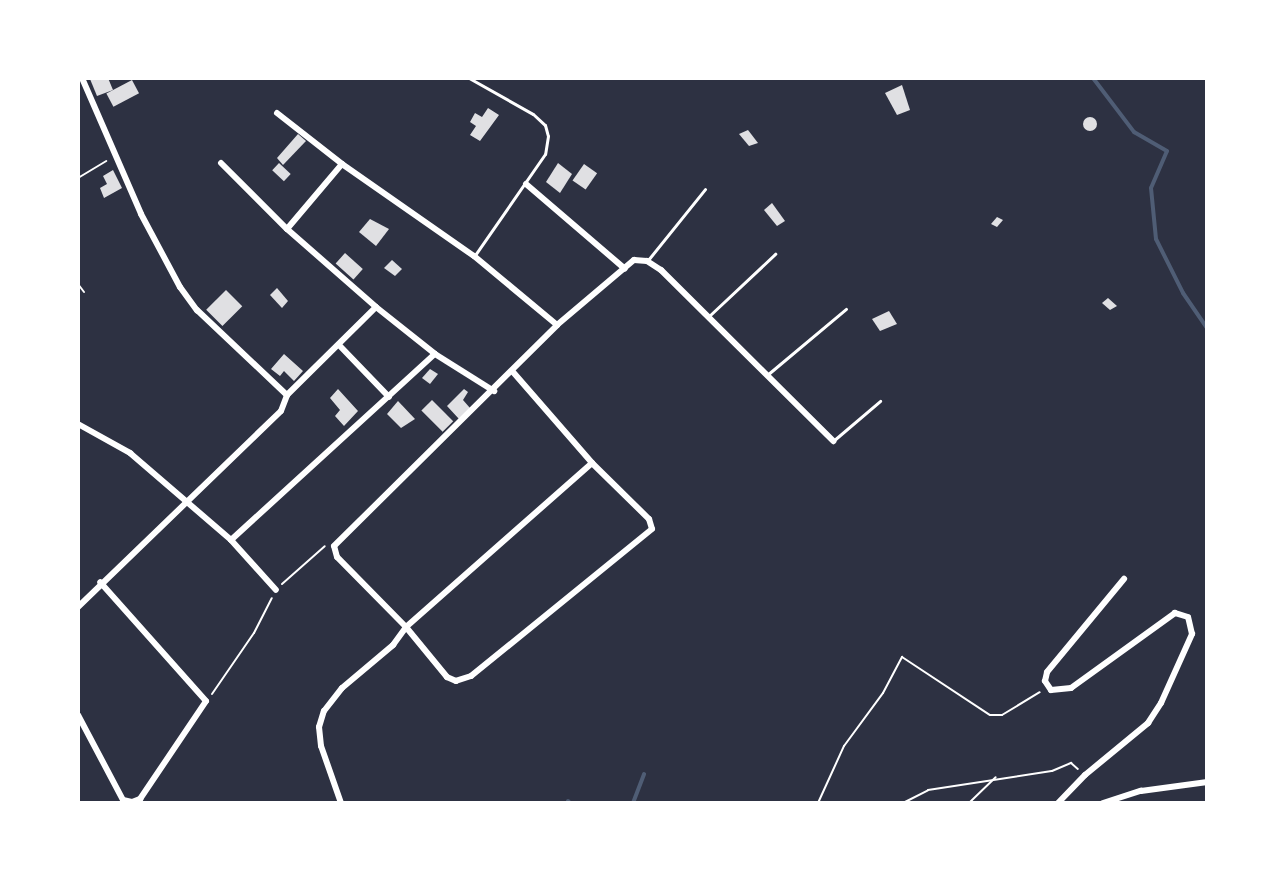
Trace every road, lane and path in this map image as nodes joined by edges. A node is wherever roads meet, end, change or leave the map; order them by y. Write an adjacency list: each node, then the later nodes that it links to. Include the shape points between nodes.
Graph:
1 (82, 78): 4 (street)
2 (470, 78): 8 (lane, via 545,125 545,154)
3 (277, 113): 6 (street)
4 (116, 156): 7 (path); 26 (street, via 180,287 197,310)
5 (221, 163): 10 (street)
6 (342, 164): 10 (street); 12 (street)
7 (78, 178)
8 (526, 184): 12 (lane); 14 (street)
9 (705, 189): 13 (lane)
10 (287, 229): 17 (street)
11 (775, 254): 19 (lane)
12 (474, 256): 20 (street)
13 (646, 261): 14 (street, via 634,260); 19 (street, via 661,270)
14 (625, 269): 20 (street)
15 (78, 284): 16 (path)
16 (84, 292)
17 (376, 308): 21 (street); 22 (street)
18 (846, 309): 24 (lane)
19 (709, 316): 24 (street)
20 (557, 325): 23 (street)
21 (339, 345): 26 (street); 27 (street)
22 (435, 354): 25 (street); 27 (street)
23 (513, 372): 25 (street); 31 (street)
24 (767, 375): 30 (street)
25 (494, 391): 34 (street)
26 (287, 395): 32 (street, via 282,411)
27 (389, 397): 33 (street)
28 (880, 401): 30 (lane)
29 (78, 424): 32 (street, via 130,453)
30 (833, 441)
31 (592, 463): 39 (street); 39 (street, via 650,519 652,529 643,539 466,680 447,677)
32 (184, 500): 33 (street); 36 (street)
33 (231, 540): 37 (street)
34 (334, 546): 37 (path, via 317,551); 39 (street, via 337,557)
35 (1124, 579): 40 (street, via 1047,672)
36 (100, 582): 38 (street); 41 (street)
37 (276, 590): 41 (path, via 225,679)
38 (78, 606)
39 (406, 627): 47 (street, via 393,645 342,688 324,711 319,727 321,746)
40 (1047, 686): 43 (street, via 1059,692 1071,688 1175,613 1188,616 1192,622 1192,634 1178,668 1148,723); 48 (path, via 1030,700 995,716 975,707 902,657 883,693 844,746)
41 (206, 700): 46 (street)
42 (78, 715): 46 (street, via 123,800)
43 (1085, 775): 44 (path, via 1071,763 1052,771); 51 (street)
44 (996, 777): 49 (path, via 915,793); 50 (path)
45 (1207, 782): 52 (street, via 1141,791)
46 (141, 801)
47 (341, 803)
48 (818, 803)
49 (903, 803)
50 (969, 803)
51 (1058, 803)
52 (1103, 803)

